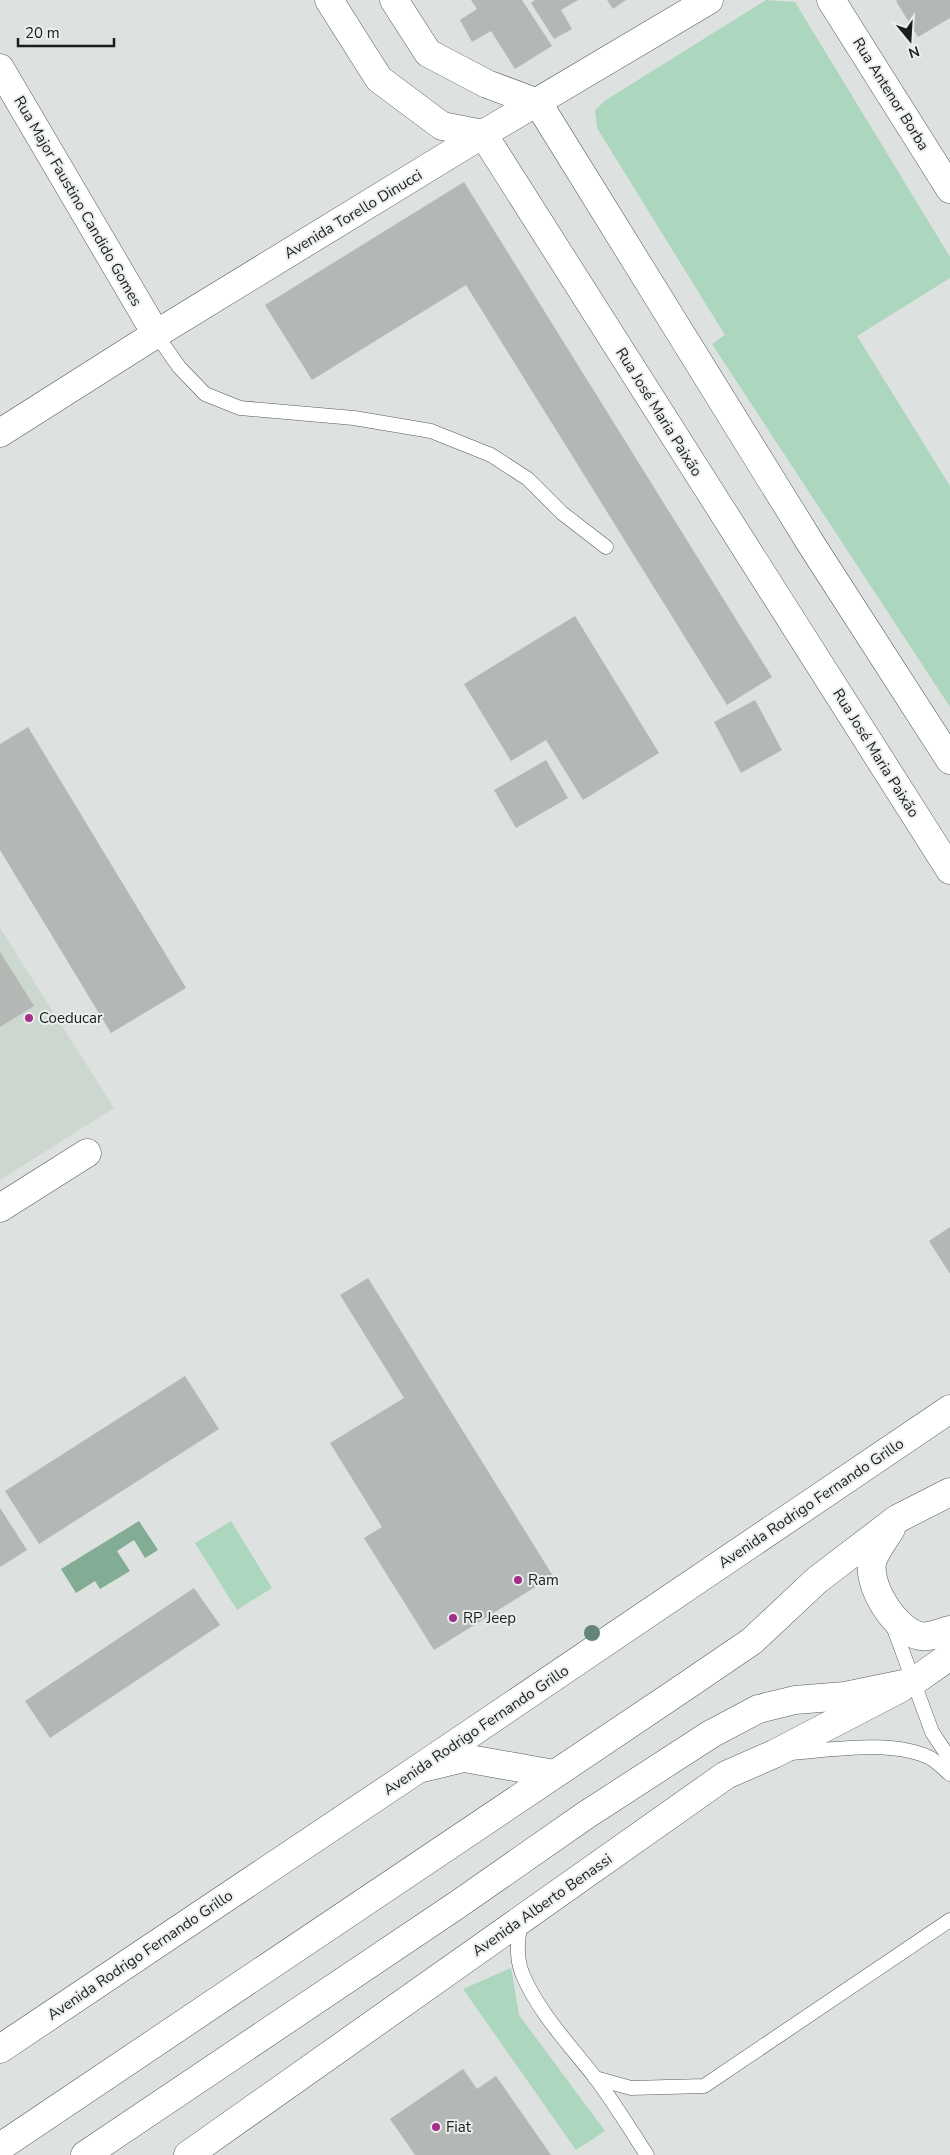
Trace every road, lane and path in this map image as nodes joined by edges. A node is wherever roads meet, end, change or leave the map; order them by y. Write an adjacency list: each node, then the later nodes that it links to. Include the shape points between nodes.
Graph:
1 (329, 0): 7 (street, via 379,80 442,126)
2 (394, 0): 6 (street, via 428,53 487,84)
3 (709, 0): 6 (street, Avenida Torello Dinucci)
4 (831, 0): 8 (street, Rua Antenor Borba)
5 (0, 68): 9 (street, Rua Major Faustino Candido Gomes)
6 (538, 103): 7 (street, Avenida Torello Dinucci); 12 (street, via 811,544)
7 (483, 134): 9 (street, Avenida Torello Dinucci); 13 (street, Rua José Maria Paixão)
8 (950, 189)
9 (156, 334): 10 (street, Avenida Torello Dinucci); 11 (lane, via 179,367 205,394 240,408 354,418 431,431 490,454 528,479 562,513)
10 (0, 433)
11 (606, 547)
12 (950, 760)
13 (950, 870)
14 (87, 1152): 15 (street)
15 (0, 1208)
16 (950, 1408): 25 (street, Avenida Rodrigo Fernando Grillo)
17 (950, 1492): 18 (street)
18 (896, 1519): 19 (street, via 872,1560 875,1584); 26 (street, via 817,1580 752,1640)
19 (891, 1617): 20 (street, via 910,1633 922,1637); 22 (lane)
20 (950, 1630)
21 (950, 1656): 22 (street, Avenida Alberto Benassi)
22 (913, 1682): 23 (street, Avenida Alberto Benassi); 24 (lane, via 932,1732); 33 (street, via 845,1696 795,1700 758,1709 711,1734 586,1815)
23 (774, 1754): 27 (lane, via 903,1749 932,1759); 28 (street, Avenida Alberto Benassi, via 726,1775)
24 (950, 1759)
25 (418, 1769): 26 (street, via 464,1758); 30 (street, Avenida Rodrigo Fernando Grillo)
26 (554, 1774): 32 (street)
27 (950, 1774)
28 (523, 1918): 31 (lane, via 518,1945 522,1972 552,2023); 34 (street, Avenida Alberto Benassi)
29 (950, 1920): 31 (lane, via 704,2086 631,2088)
30 (0, 2049)
31 (595, 2078): 35 (lane)
32 (0, 2147)
33 (85, 2155)
34 (188, 2155)
35 (648, 2155)

